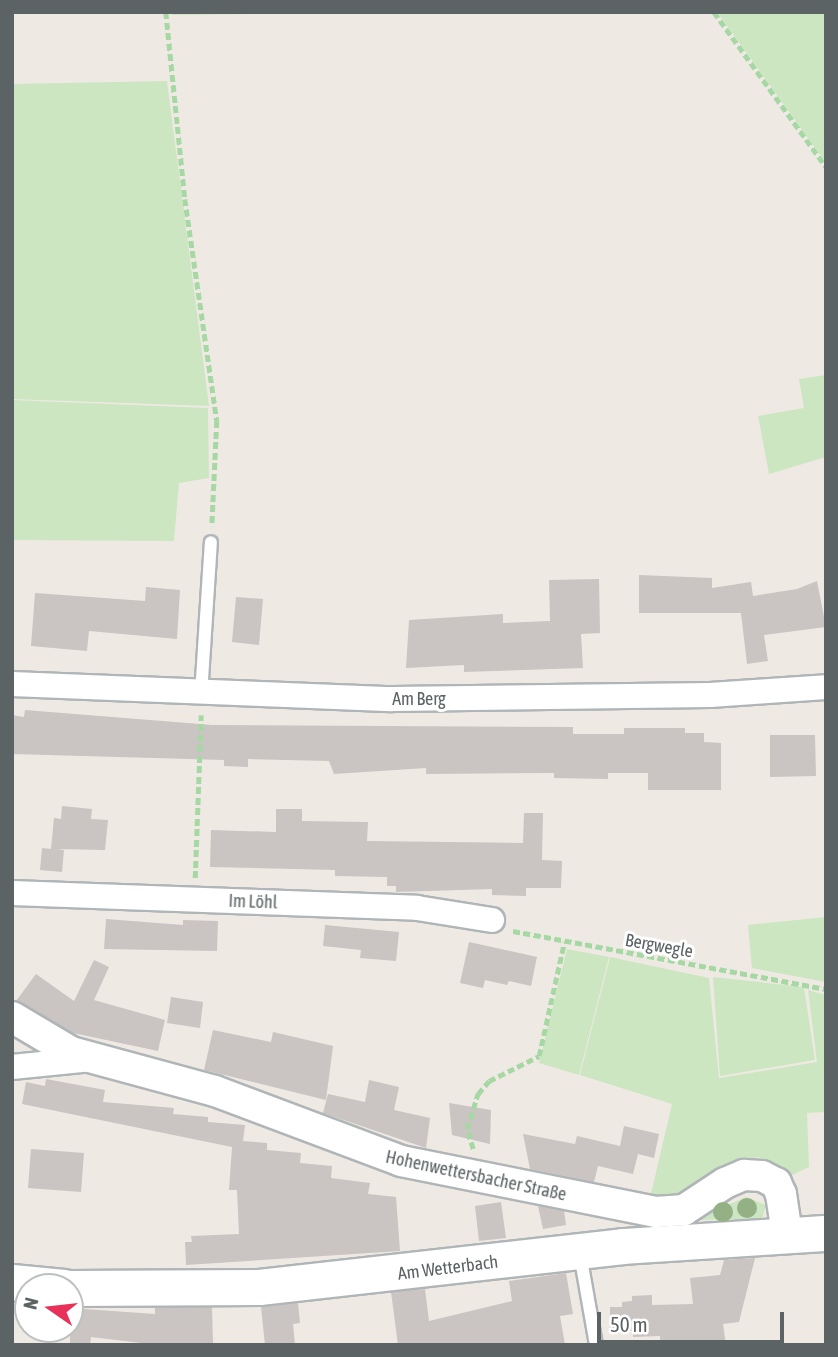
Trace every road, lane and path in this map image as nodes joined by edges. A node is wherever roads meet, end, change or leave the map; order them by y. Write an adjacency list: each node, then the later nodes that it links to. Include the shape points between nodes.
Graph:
1 (166, 12): 4 (path, via 185,199 217,421)
2 (714, 12): 3 (path)
3 (826, 167)
4 (211, 542): 7 (lane)
5 (12, 684): 7 (street, Am Berg)
6 (826, 687): 7 (street, Am Berg, via 710,695 498,699)
7 (201, 695): 9 (path)
8 (12, 893): 9 (street, Im Löhl)
9 (195, 900): 10 (street, Im Löhl, via 417,908)
10 (492, 920): 11 (path, Bergwegle, via 496,927)
11 (564, 943): 12 (path, Bergwegle); 16 (path, via 539,1056 489,1081 472,1104)
12 (826, 989)
13 (12, 1017): 14 (street, Hohenwettersbacher Straße, via 53,1045)
14 (92, 1059): 15 (street); 16 (street, Hohenwettersbacher Straße, via 215,1091 381,1156)
15 (12, 1067)
16 (469, 1176): 18 (street, Hohenwettersbacher Straße, via 672,1213 744,1175 762,1176 776,1183 781,1194)
17 (826, 1233): 18 (main road, Am Wetterbach)
18 (787, 1234): 19 (main road, Am Wetterbach)
19 (579, 1251): 20 (main road, Am Wetterbach, via 259,1287); 21 (lane)
20 (84, 1288)
21 (596, 1345)

